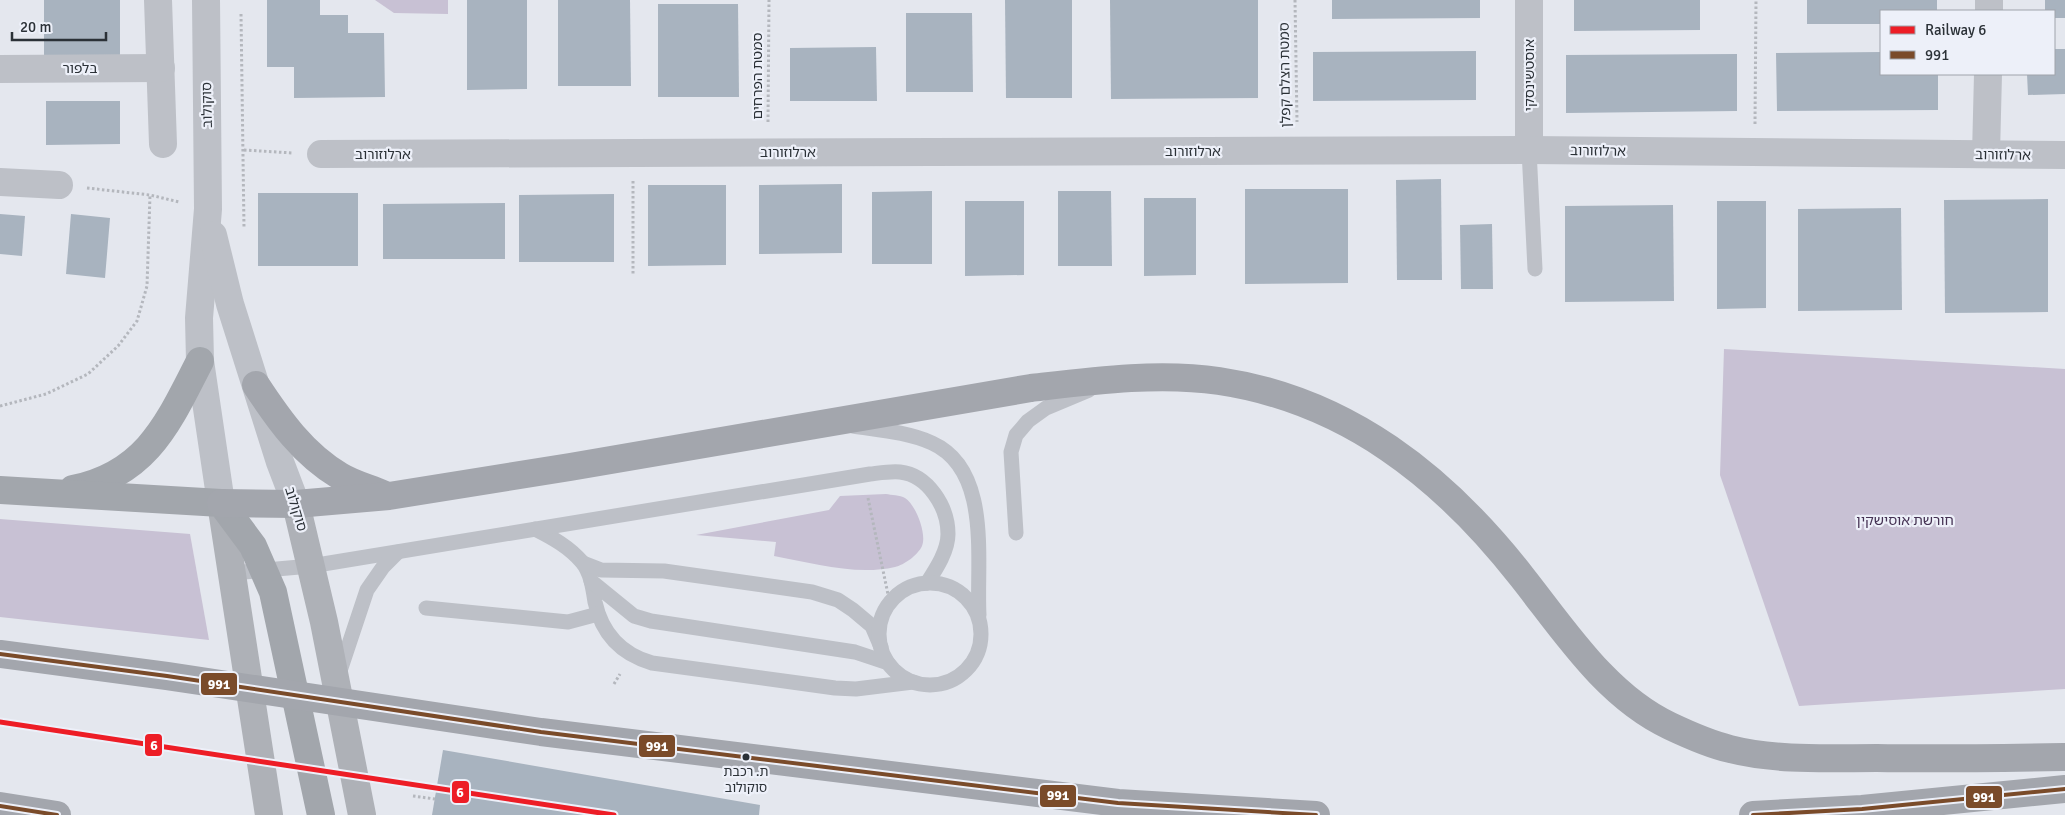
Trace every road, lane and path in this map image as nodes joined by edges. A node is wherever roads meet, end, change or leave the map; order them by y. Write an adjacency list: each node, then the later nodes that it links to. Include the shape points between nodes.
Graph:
1 (158, 0): 8 (street)
2 (206, 0): 23 (street, סוקולוב)
3 (768, 0): 14 (path, סמטת הפרחים)
4 (1295, 0): 12 (path, סמטת הצלם קפלן)
5 (1529, 0): 13 (street, אוסטשינסקי)
6 (1756, 0): 15 (path)
7 (241, 14): 17 (path, via 244,150)
8 (160, 68): 9 (street, בלפור); 11 (street)
9 (0, 69)
10 (1988, 75): 18 (street)
11 (163, 144)
12 (1297, 150): 13 (street, ארלוזורוב); 14 (street, ארלוזורוב)
13 (1529, 150): 15 (street, ארלוזורוב); 24 (lane)
14 (768, 152): 16 (street, ארלוזורוב)
15 (1755, 152): 18 (street, ארלוזורוב)
16 (633, 153): 17 (street, ארלוזורוב); 25 (path)
17 (320, 154)
18 (1986, 154): 19 (street, ארלוזורוב)
19 (2065, 155)
20 (0, 182): 21 (street)
21 (59, 185): 22 (path)
22 (150, 195): 23 (path); 29 (path, via 147,286 136,321 118,346 88,374 46,394)
23 (208, 209): 26 (street, סוקולוב); 28 (street, סוקולוב, via 230,304)
24 (1534, 269)
25 (633, 276)
26 (200, 361): 33 (main road, via 165,428 139,457 119,472 96,482); 35 (street, סוקולוב)
27 (1111, 380): 30 (highway, via 1031,388); 38 (lane, via 1046,408 1016,435 1011,452); 55 (highway, via 1217,380 1270,392 1326,412 1371,436 1419,470 1462,507 1508,558 1597,670 1635,705 1667,725 1705,742 1768,756)
28 (256, 385): 34 (highway, via 284,426 320,463 341,477); 36 (street, סוקולוב)
29 (0, 406)
30 (832, 422): 34 (highway); 49 (lane, via 902,434 933,444 963,471 972,492 976,521)
31 (864, 475): 37 (lane); 45 (lane, via 900,472 917,477 937,498 945,515 948,535 943,554); 46 (path)
32 (0, 490): 33 (main road)
33 (54, 493): 35 (main road)
34 (389, 496): 36 (highway)
35 (221, 503): 36 (highway); 42 (main road, via 253,546); 43 (main road, סוקולוב)
36 (296, 504): 41 (main road, סוקולוב)
37 (535, 529): 39 (lane); 40 (lane, via 557,540)
38 (1016, 533)
39 (398, 552): 41 (lane); 53 (lane, via 368,590)
40 (583, 563): 44 (lane); 50 (lane, via 601,570 664,571 812,592 838,600 853,610 872,626)
41 (311, 566): 42 (lane); 53 (main road, סוקולוב)
42 (264, 571): 43 (lane); 62 (main road, via 274,592)
43 (232, 573): 61 (main road, סוקולוב)
44 (591, 580): 48 (lane); 52 (lane, via 634,616 651,621 855,652)
45 (927, 583): 46 (lane, via 917,584 898,594); 49 (lane, via 946,585 964,596 976,611)
46 (890, 604): 50 (lane, via 879,629)
47 (426, 608): 48 (lane, via 568,622)
48 (598, 614): 54 (lane, via 609,636 620,648 652,663 835,688 856,689)
49 (979, 622): 54 (lane, via 980,645 974,660 962,673 950,681 929,685)
50 (881, 647): 52 (lane)
51 (0, 654): 64 (highway, via 541,732 1118,803)
52 (888, 663): 54 (lane, via 899,675)
53 (336, 682): 63 (main road, סוקולוב)
54 (913, 682)
55 (2065, 757)
56 (2065, 789): 65 (highway)
57 (413, 796): 58 (path)
58 (435, 799)
59 (0, 806): 60 (highway)
60 (57, 815)
61 (269, 815)
62 (321, 815)
63 (362, 815)
64 (1316, 815)
65 (1753, 815)

